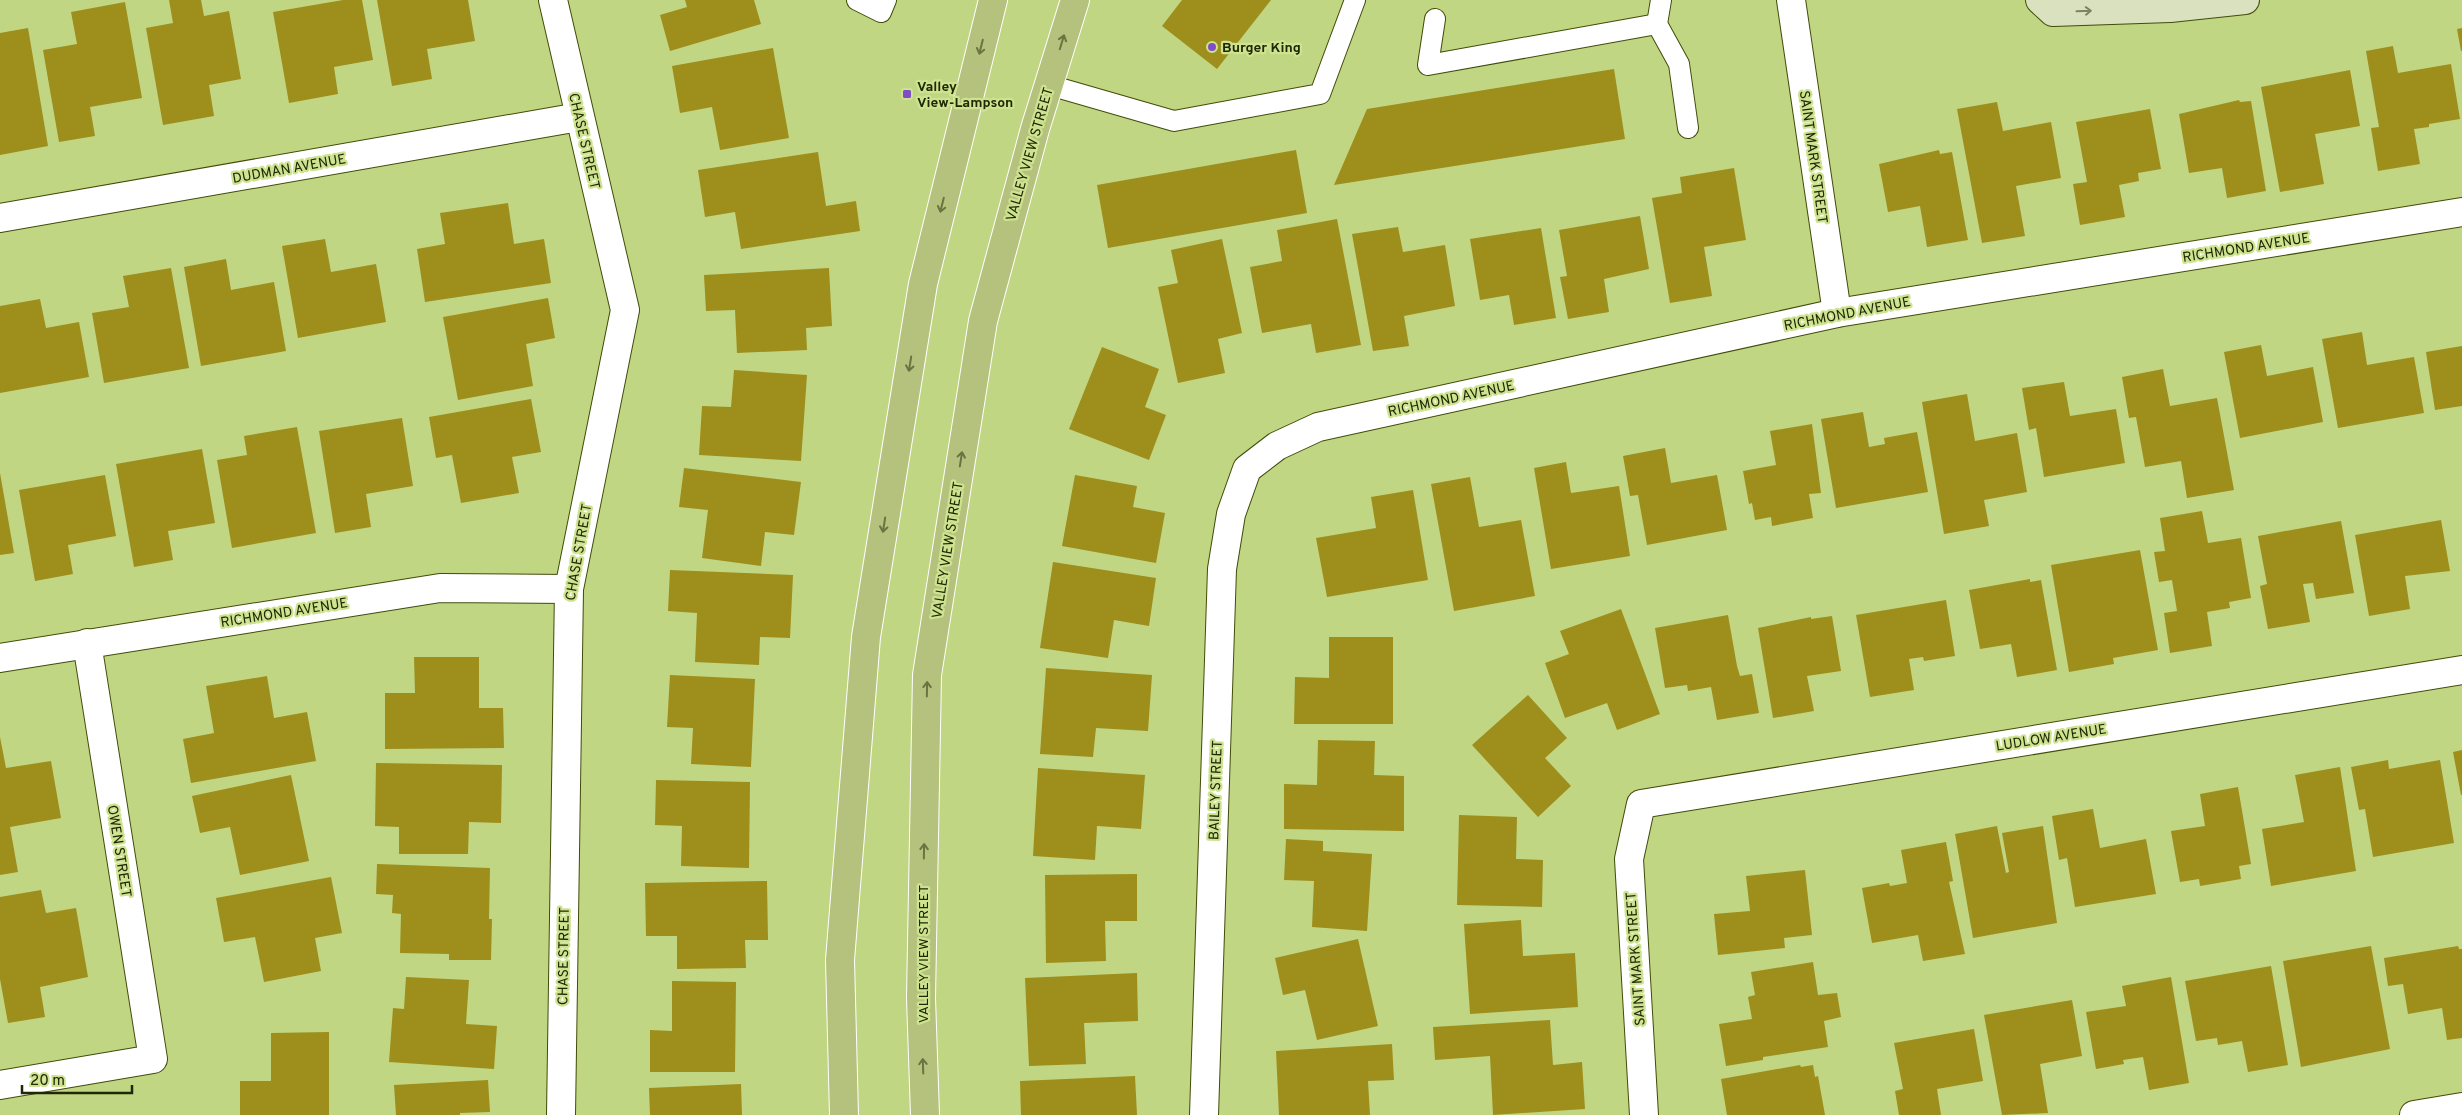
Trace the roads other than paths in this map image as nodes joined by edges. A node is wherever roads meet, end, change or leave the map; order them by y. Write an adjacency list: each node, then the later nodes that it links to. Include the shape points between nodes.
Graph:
1 (552, 0): 14 (street, CHASE STREET)
2 (857, 0): 3 (lane, via 881,12)
3 (886, 0)
4 (993, 0): 28 (main road, one-way to 28, via 923,284 866,637 840,960)
5 (1075, 0): 13 (main road, VALLEY VIEW STREET, one-way to 5)
6 (1355, 0): 13 (lane, via 1320,94 1174,120)
7 (1661, 0): 12 (lane)
8 (1791, 0): 18 (street, SAINT MARK STREET)
9 (2040, 0): 10 (main road, one-way to 10, via 2053,12 2170,8)
10 (2245, 0)
11 (1435, 19): 12 (lane, via 1428,65)
12 (1657, 24): 15 (lane, via 1679,64)
13 (1048, 85): 29 (main road, VALLEY VIEW STREET, one-way to 13, via 921,998 927,675 983,321)
14 (579, 118): 17 (street, DUDMAN AVENUE); 20 (street, CHASE STREET, via 625,310)
15 (1688, 128)
16 (2462, 212): 18 (street, RICHMOND AVENUE)
17 (0, 218)
18 (1837, 313): 19 (street, RICHMOND AVENUE, via 1318,427 1277,446)
19 (1247, 469): 30 (street, BAILEY STREET, via 1231,514 1222,569)
20 (569, 589): 21 (street, RICHMOND AVENUE, via 440,588); 27 (street, CHASE STREET)
21 (87, 643): 22 (street, RICHMOND AVENUE); 25 (street, OWEN STREET, via 153,1058)
22 (0, 658)
23 (2462, 670): 24 (street, LUDLOW AVENUE)
24 (1641, 804): 31 (street, SAINT MARK STREET, via 1629,859)
25 (0, 1085)
26 (2462, 1106): 32 (street)
27 (561, 1115)
28 (844, 1115)
29 (925, 1115)
30 (1204, 1115)
31 (1644, 1115)
32 (2414, 1115)

